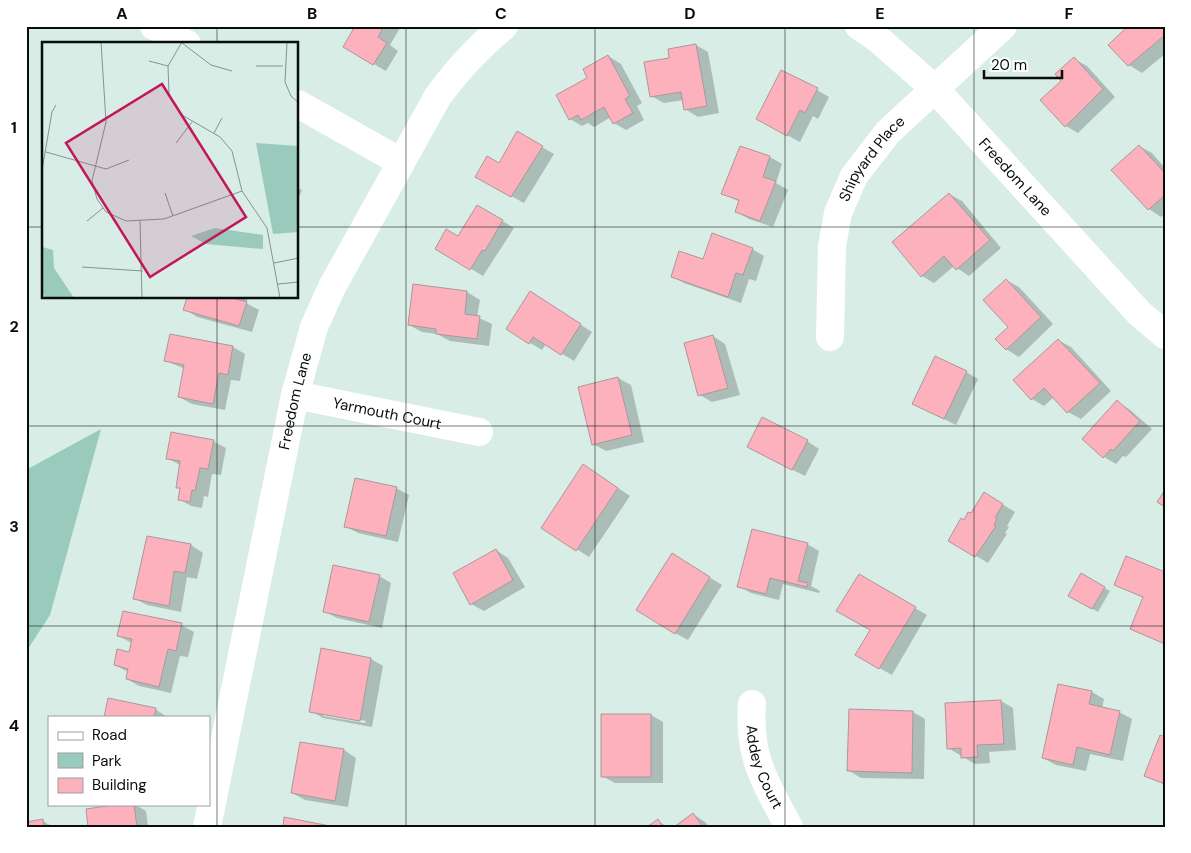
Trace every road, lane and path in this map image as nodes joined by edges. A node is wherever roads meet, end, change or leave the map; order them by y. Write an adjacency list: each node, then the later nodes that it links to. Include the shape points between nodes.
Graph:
1 (154, 26): 5 (street)
2 (504, 26): 8 (street, Freedom Lane, via 454,74)
3 (858, 26): 6 (street, Freedom Lane, via 878,39)
4 (1003, 26): 6 (street, Shipyard Place)
5 (183, 42)
6 (935, 89): 9 (street, Freedom Lane, via 1139,313); 10 (street, Shipyard Place, via 878,143 846,193 838,213 832,246)
7 (299, 105): 8 (street)
8 (401, 162): 11 (street, Freedom Lane, via 314,327)
9 (1165, 336)
10 (830, 337)
11 (295, 395): 12 (street, Yarmouth Court); 14 (street, Freedom Lane)
12 (479, 432)
13 (752, 704): 15 (street, Addey Court, via 750,728 754,754 762,778)
14 (207, 827)
15 (789, 827)

